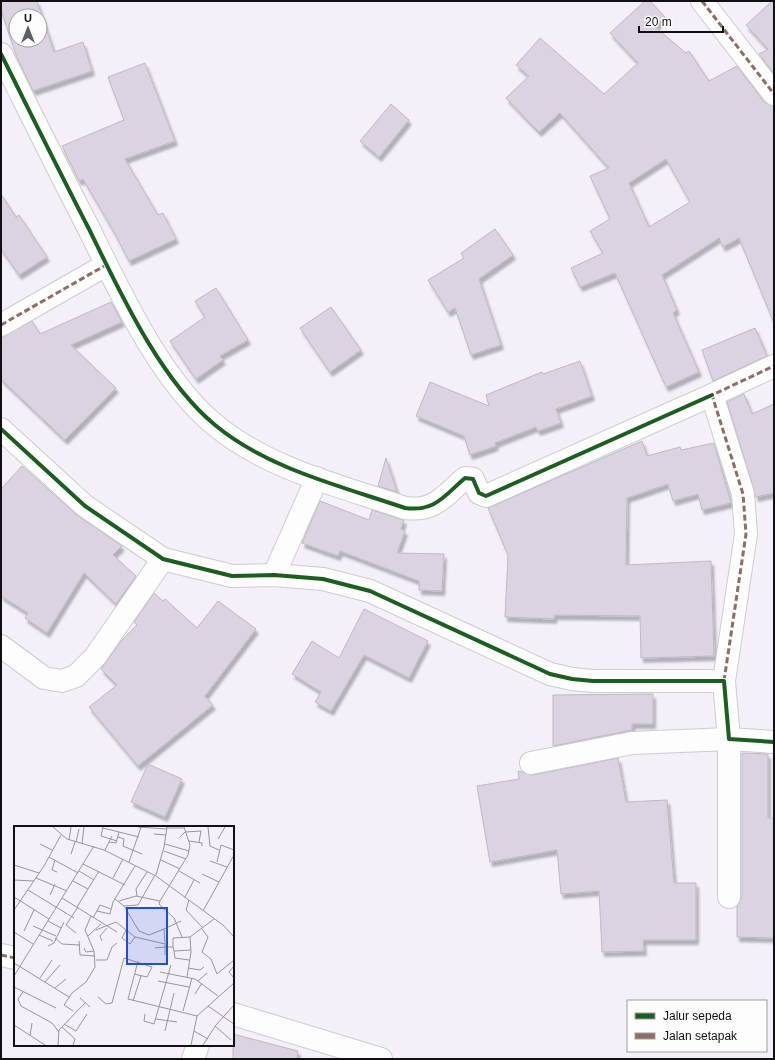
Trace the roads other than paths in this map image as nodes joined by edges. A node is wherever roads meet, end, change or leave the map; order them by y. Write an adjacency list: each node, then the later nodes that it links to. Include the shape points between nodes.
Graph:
1 (702, 1): 3 (street)
2 (1, 54): 4 (street)
3 (774, 94)
4 (106, 265): 5 (street); 9 (street, via 151,347 192,403 215,425 239,442 267,458)
5 (1, 325)
6 (774, 366): 7 (street)
7 (712, 395): 9 (street, via 486,496 479,493 473,479 465,478 433,505 420,510 405,508); 13 (street, via 743,494 746,534)
8 (1, 429): 10 (street, via 85,506)
9 (317, 478): 11 (street)
10 (163, 559): 11 (street, via 232,576); 12 (street, via 95,657 76,676 62,681 44,678)
11 (274, 575): 13 (street, via 323,579 370,590 550,674 593,681)
12 (1, 646)
13 (724, 681): 14 (street)
14 (728, 739): 15 (street); 16 (street, via 632,743); 17 (street)
15 (774, 742)
16 (531, 763)
17 (729, 897)
18 (1, 955): 19 (street)
19 (14, 958)
20 (234, 1014): 23 (street)
21 (198, 1046): 22 (street)
22 (193, 1059)
23 (382, 1059)

